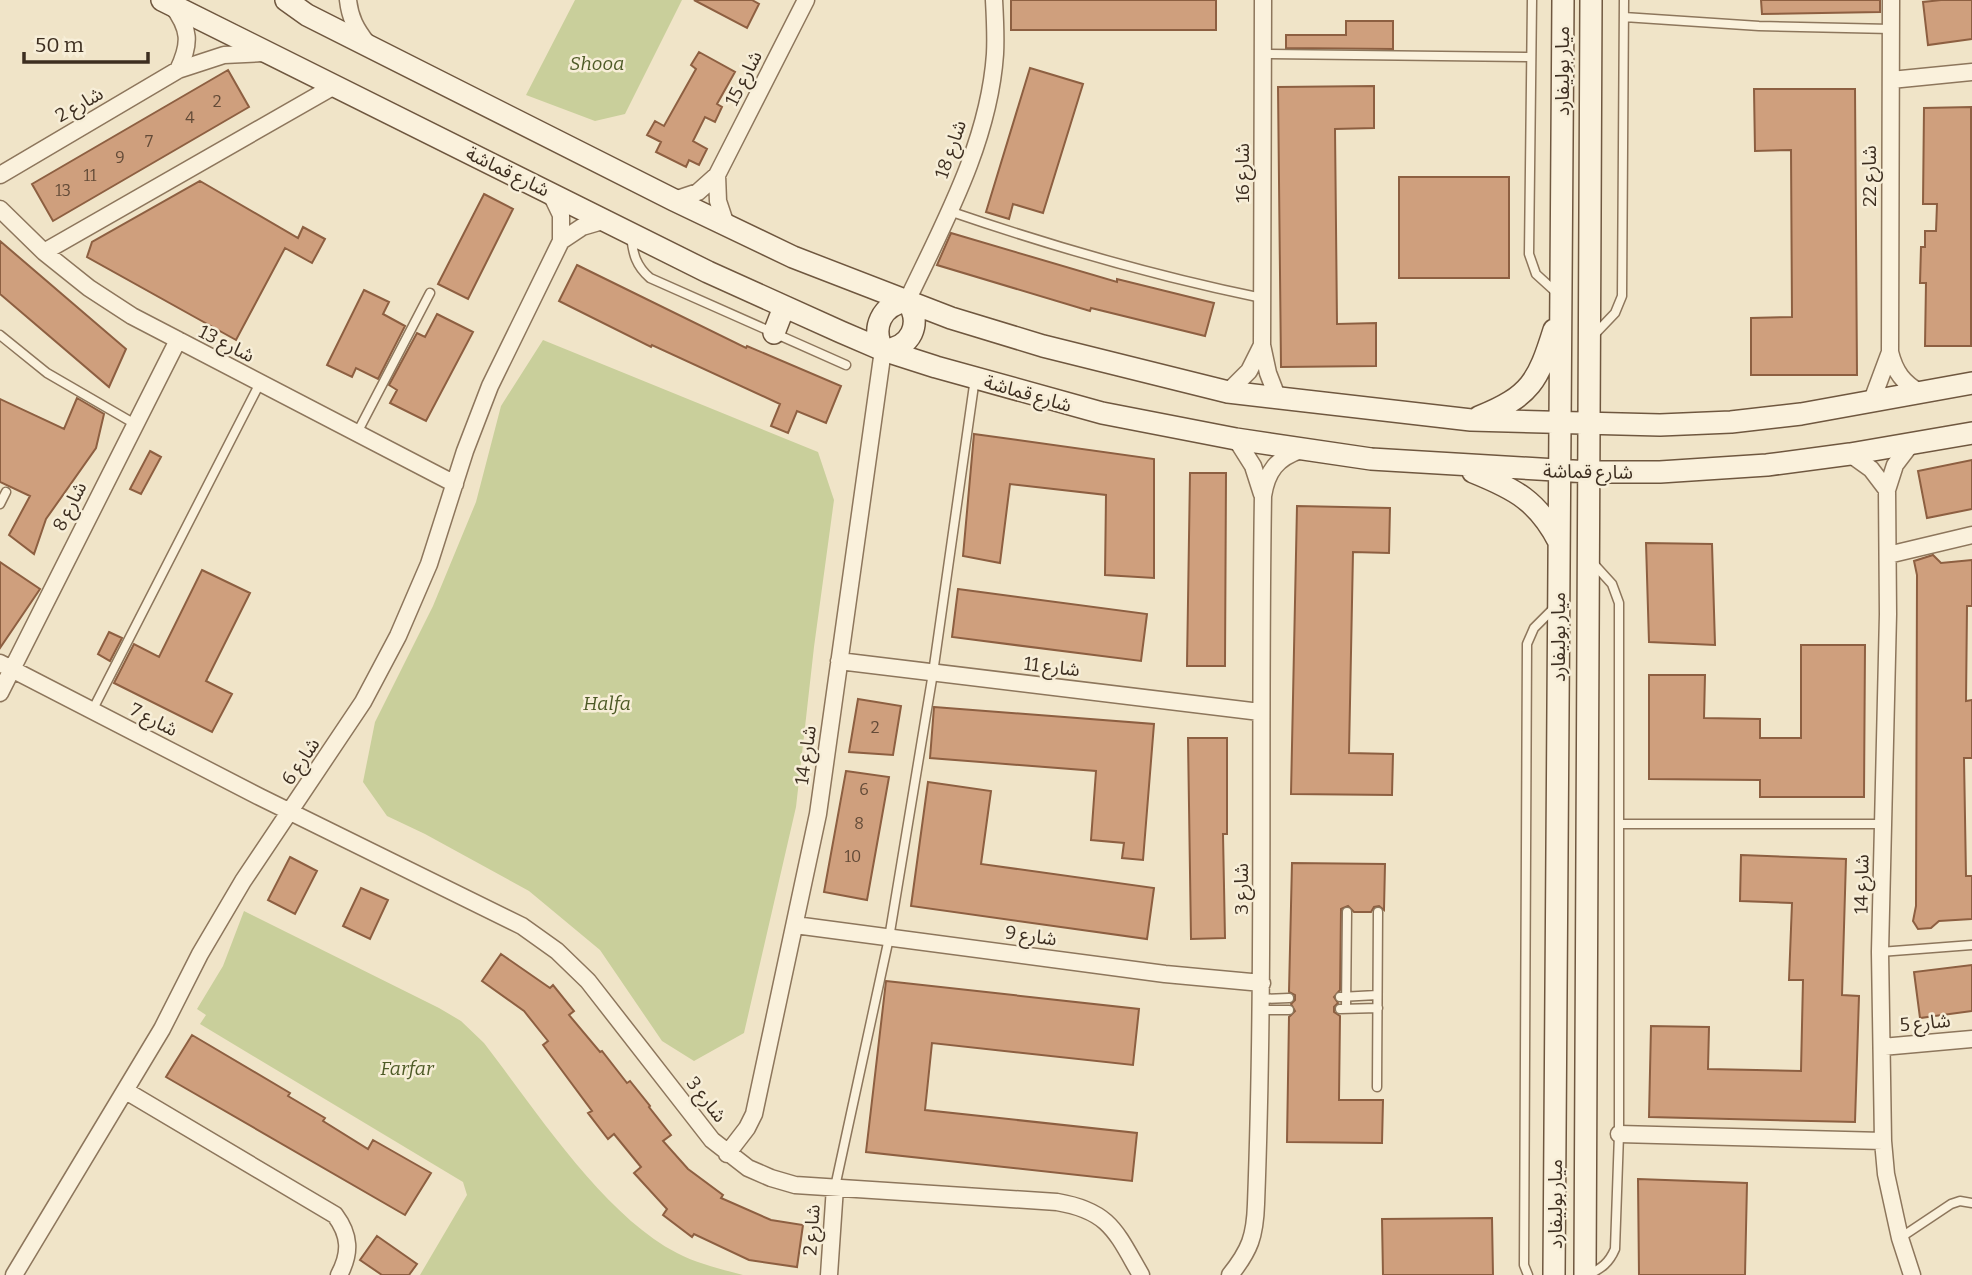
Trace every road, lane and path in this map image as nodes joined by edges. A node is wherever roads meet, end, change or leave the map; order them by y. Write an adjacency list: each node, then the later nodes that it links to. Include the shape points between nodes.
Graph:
1 (286, 0): 14 (street)
2 (348, 0): 14 (street, via 356,29)
3 (806, 0): 23 (street, شارع 15)
4 (994, 0): 27 (street, شارع 18, via 995,54 989,96 979,136)
5 (1264, 0): 16 (street, شارع 16)
6 (1532, 0): 17 (lane)
7 (1563, 0): 36 (street, ميار بوليفارد)
8 (1591, 0): 40 (street, ميار بوليفارد)
9 (1624, 0): 12 (lane)
10 (1891, 0): 13 (street, شارع 22)
11 (167, 3): 15 (street, شارع قماشة); 18 (street, via 183,20 188,36)
12 (1623, 17): 13 (lane); 40 (lane, via 1622,296 1615,313)
13 (1891, 29): 20 (street, شارع 22)
14 (367, 43): 25 (street)
15 (272, 53): 18 (street, شارع 2, via 224,55); 21 (street, شارع قماشة)
16 (1263, 54): 17 (lane); 34 (street, شارع 16)
17 (1531, 57): 36 (lane, via 1529,254 1536,274)
18 (178, 70): 22 (street, شارع 2)
19 (1972, 72): 20 (street)
20 (1891, 80): 44 (street, شارع 22)
21 (335, 85): 24 (street, شارع قماشة); 32 (street)
22 (0, 174)
23 (718, 175): 25 (street, شارع 15, via 698,192); 29 (street, via 718,201)
24 (550, 192): 28 (street, شارع قماشة); 31 (street, via 561,215)
25 (674, 200): 29 (street)
26 (0, 209): 32 (street, شارع 13)
27 (949, 211): 34 (lane, via 1104,261); 35 (street, شارع 18)
28 (606, 220): 30 (street, شارع قماشة); 31 (street, via 582,227)
29 (726, 225): 35 (street, via 793,257)
30 (630, 232): 37 (street, شارع قماشة); 38 (lane, via 635,259 650,278)
31 (562, 241): 66 (street, شارع 6, via 490,386)
32 (44, 252): 41 (street, شارع 13, via 89,288)
33 (430, 293): 57 (lane)
34 (1262, 298): 42 (street, شارع 16)
35 (907, 301): 43 (street, via 891,306 880,318 877,335); 43 (street, via 914,314 913,330 905,343); 49 (street, via 1043,346)
36 (1561, 304): 53 (street, via 1545,359 1529,388 1503,408); 54 (street, ميار بوليفارد)
37 (784, 307): 38 (street); 43 (street, شارع قماشة)
38 (775, 333): 45 (lane)
39 (0, 335): 55 (lane, via 47,373)
40 (1589, 339): 56 (street, ميار بوليفارد)
41 (178, 341): 47 (street, شارع 13); 55 (street, شارع 8)
42 (1262, 345): 49 (street, شارع 16, via 1249,371); 51 (street, شارع 16)
43 (883, 350): 46 (street, شارع قماشة); 76 (street, شارع 14)
44 (1890, 352): 50 (street, شارع 22, via 1900,377); 52 (street, شارع 22)
45 (846, 365)
46 (975, 378): 59 (street, شارع قماشة, via 1102,413); 78 (lane)
47 (260, 383): 57 (street, شارع 13); 80 (lane)
48 (1972, 383): 50 (street)
49 (1228, 392): 51 (street)
50 (1921, 393): 52 (street)
51 (1278, 399): 53 (street)
52 (1871, 403): 56 (street, via 1731,422)
53 (1471, 420): 54 (street)
54 (1560, 423): 56 (street); 64 (street, ميار بوليفارد)
55 (135, 424): 77 (street, شارع 8)
56 (1589, 424): 65 (street, ميار بوليفارد)
57 (357, 433): 66 (street, شارع 13)
58 (1972, 433): 60 (street, شارع قماشة)
59 (1236, 439): 61 (street, شارع قماشة); 69 (street, شارع 3, via 1253,466)
60 (1910, 444): 62 (street, شارع قماشة); 67 (street, شارع 14, via 1895,465)
61 (1303, 449): 63 (street, شارع قماشة); 69 (street, شارع 3, via 1274,465)
62 (1850, 454): 65 (street, شارع قماشة, via 1767,465); 67 (street, via 1871,469)
63 (1451, 464): 64 (street, شارع قماشة); 72 (street, via 1519,493 1536,507)
64 (1559, 471): 65 (street, شارع قماشة); 72 (street, ميار بوليفارد)
65 (1589, 472): 74 (street, ميار بوليفارد)
66 (455, 484): 82 (street, شارع 6, via 429,564 398,636 363,702)
67 (1887, 490): 73 (street, شارع 14)
68 (6, 492): 70 (lane)
69 (1263, 496): 81 (street, شارع 3)
70 (0, 504)
71 (1972, 535): 73 (street)
72 (1559, 542): 75 (street, ميار بوليفارد)
73 (1888, 555): 84 (street, شارع 14)
74 (1589, 558): 83 (lane, via 1612,584 1619,603); 114 (street, ميار بوليفارد)
75 (1559, 603): 112 (lane, via 1534,628 1527,645 1524,1265); 113 (street, ميار بوليفارد)
76 (839, 662): 78 (street, شارع 11); 87 (street, شارع 14, via 818,814)
77 (6, 666): 79 (street, شارع 8); 80 (street, شارع 7)
78 (933, 673): 81 (street, شارع 11); 88 (lane)
79 (0, 693)
80 (92, 711): 82 (street, شارع 7)
81 (1260, 712): 92 (street, شارع 3)
82 (290, 812): 100 (street, شارع 6, via 200,954); 103 (street, شارع 3, via 522,926 557,951 588,981)
83 (1619, 824): 84 (lane); 101 (lane)
84 (1884, 824): 90 (street, شارع 14)
85 (1346, 912): 93 (lane)
86 (1377, 912): 91 (lane)
87 (794, 925): 88 (street, شارع 9); 103 (street, شارع 14, via 754,1114)
88 (889, 937): 92 (street, شارع 9, via 1165,974); 104 (lane)
89 (1972, 944): 90 (lane)
90 (1880, 952): 98 (street, شارع 14)
91 (1377, 996): 93 (lane); 95 (lane)
92 (1262, 997): 94 (lane); 96 (lane); 111 (street, شارع 3, via 1255,1230 1246,1255)
93 (1343, 997): 95 (lane, via 1343,1009)
94 (1289, 998)
95 (1378, 1008): 99 (lane)
96 (1289, 1010)
97 (1972, 1039): 98 (street, شارع 5)
98 (1882, 1047): 102 (street, شارع 14)
99 (1377, 1087)
100 (126, 1091): 107 (street, شارع 6); 108 (street, via 335,1215 349,1243)
101 (1619, 1134): 102 (street); 114 (lane, via 1615,1249 1603,1267)
102 (1883, 1141): 106 (street, شارع 14)
103 (727, 1154): 104 (street, شارع 3, via 771,1178 795,1185)
104 (835, 1187): 109 (street, شارع 2); 110 (street, شارع 3, via 1074,1205 1096,1214 1114,1229)
105 (1972, 1203): 106 (lane, via 1951,1204)
106 (1899, 1238): 115 (street, شارع 14)
107 (14, 1275)
108 (339, 1275)
109 (829, 1275)
110 (1141, 1275)
111 (1230, 1275)
112 (1528, 1275)
113 (1554, 1275)
114 (1586, 1275)
115 (1912, 1275)

